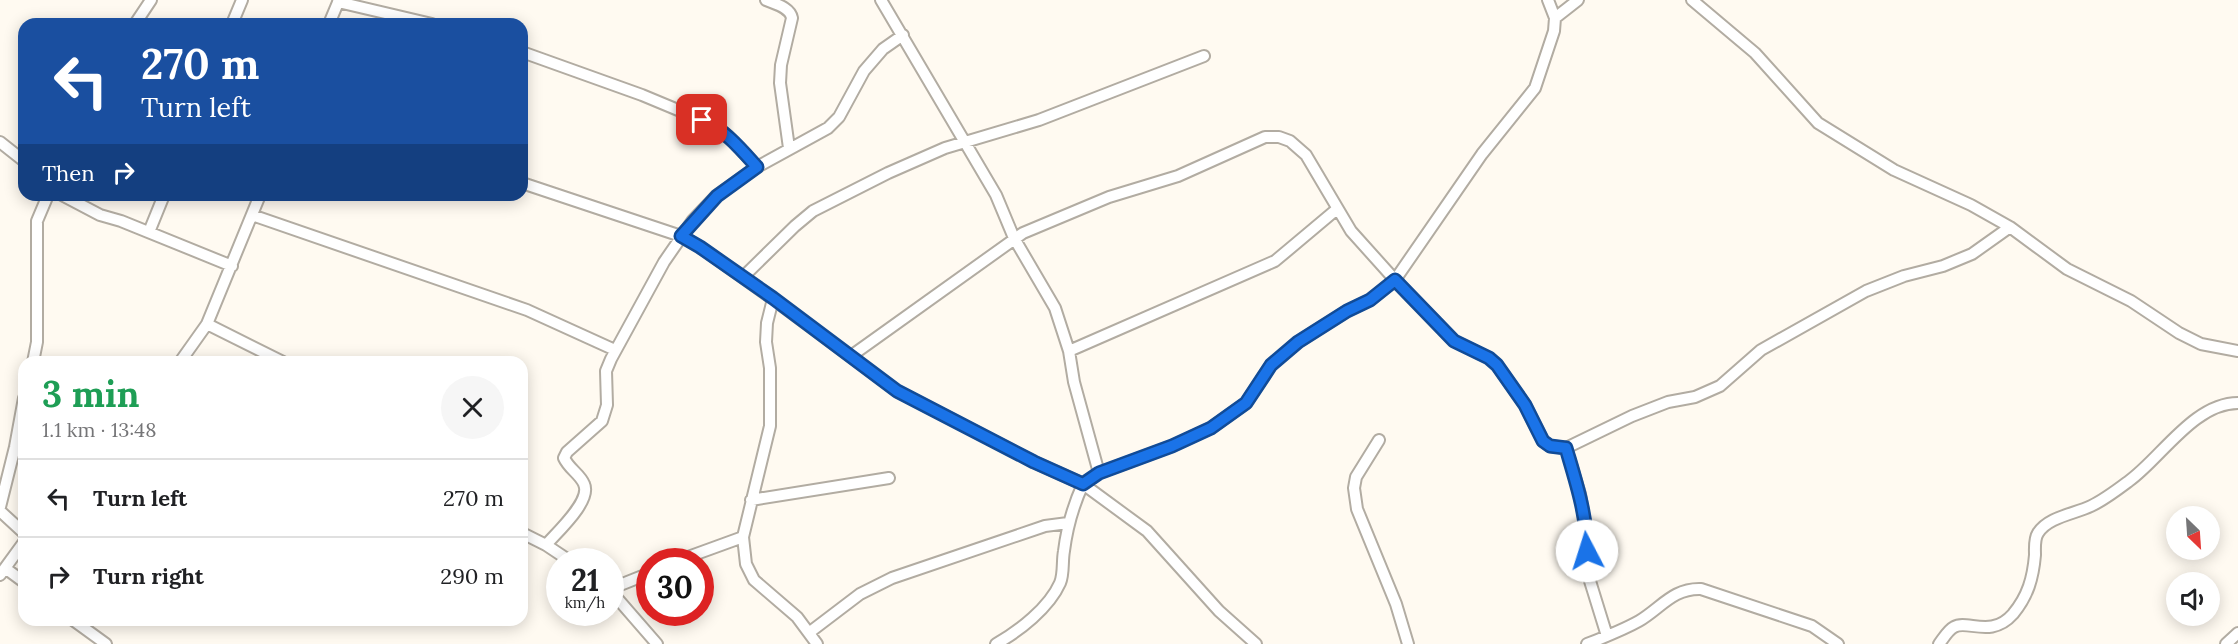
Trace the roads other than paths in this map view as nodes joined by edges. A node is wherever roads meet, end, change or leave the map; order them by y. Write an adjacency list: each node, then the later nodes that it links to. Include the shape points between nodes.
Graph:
1 (151, 0): 9 (street)
2 (242, 0): 10 (street)
3 (766, 0): 19 (street, via 788,10 792,18 780,83)
4 (881, 0): 14 (street)
5 (1548, 0): 13 (street)
6 (1578, 0): 13 (street)
7 (1692, 0): 29 (street, via 1755,53 1818,123 1894,170)
8 (338, 1): 11 (street); 12 (street)
9 (139, 18)
10 (234, 18)
11 (331, 18)
12 (407, 18)
13 (1555, 18): 35 (street, via 1535,88 1482,154)
14 (903, 35): 18 (street); 19 (street, via 883,48 864,71 828,128)
15 (528, 54): 21 (street, via 714,126)
16 (1204, 56): 18 (street, via 1039,120)
17 (0, 142): 20 (street)
18 (966, 142): 32 (street, via 996,195); 34 (street, via 897,169 827,203 795,226)
19 (789, 148): 21 (street)
20 (18, 157)
21 (757, 167): 31 (street, via 717,196)
22 (528, 185): 31 (street)
23 (45, 201): 41 (street, via 37,221)
24 (73, 201): 30 (street)
25 (162, 201): 30 (street)
26 (257, 201): 28 (street)
27 (1337, 208): 32 (street, via 1306,155 1290,141 1265,137 1178,176 1109,196); 35 (street, via 1351,231); 39 (street, via 1275,261)
28 (252, 214): 33 (street); 38 (street, via 527,310)
29 (2010, 227): 40 (street, via 2067,269 2131,301 2179,333 2201,344); 48 (street, via 1972,254 1866,291 1761,350 1720,386 1632,416)
30 (149, 232): 33 (street)
31 (681, 236): 34 (street); 38 (street)
32 (1014, 238): 39 (street, via 1055,308); 44 (street)
33 (232, 266): 37 (street)
34 (743, 277): 36 (street)
35 (1395, 280): 48 (street, via 1454,341 1497,365 1525,405 1543,441); 49 (street, via 1370,300 1298,342 1271,365 1246,403 1211,428)
36 (773, 298): 44 (street); 52 (street, via 766,342 770,426)
37 (207, 324): 42 (street); 43 (street)
38 (615, 350): 58 (street, via 606,371 607,405 602,421 564,458 584,484 586,494)
39 (1069, 351): 49 (street)
40 (2238, 351)
41 (34, 356)
42 (184, 356)
43 (271, 356)
44 (851, 356): 51 (street, via 897,391)
45 (2238, 403): 77 (street, via 2201,416 2136,476 2092,506 2046,524 2037,534 2026,598 2011,616 1996,626 1954,627)
46 (18, 431): 53 (street)
47 (1379, 440): 74 (street, via 1356,477 1354,488 1357,509)
48 (1566, 448): 68 (street, via 1580,494 1590,581)
49 (1099, 473): 51 (street)
50 (889, 478): 52 (street)
51 (1083, 484): 54 (street); 73 (street, via 1147,531)
52 (751, 500): 57 (street)
53 (0, 509): 55 (street)
54 (1068, 523): 66 (street, via 1045,526 892,578 860,594); 72 (street, via 1061,581 1053,595 1021,627)
55 (18, 527)
56 (528, 536): 58 (street)
57 (743, 537): 60 (street); 66 (street, via 746,564 754,580)
58 (546, 545): 59 (street)
59 (550, 548)
60 (713, 548)
61 (18, 550): 62 (street)
62 (2, 571): 63 (street)
63 (18, 579)
64 (624, 605): 70 (street)
65 (82, 626): 69 (street)
66 (810, 632): 71 (street)
67 (2238, 633): 78 (street)
68 (1607, 636): 75 (street); 76 (street, via 1641,620 1688,588 1812,626)
69 (106, 644)
70 (657, 644)
71 (817, 644)
72 (996, 644)
73 (1256, 644)
74 (1408, 644)
75 (1587, 644)
76 (1838, 644)
77 (1939, 644)
78 (2226, 644)

